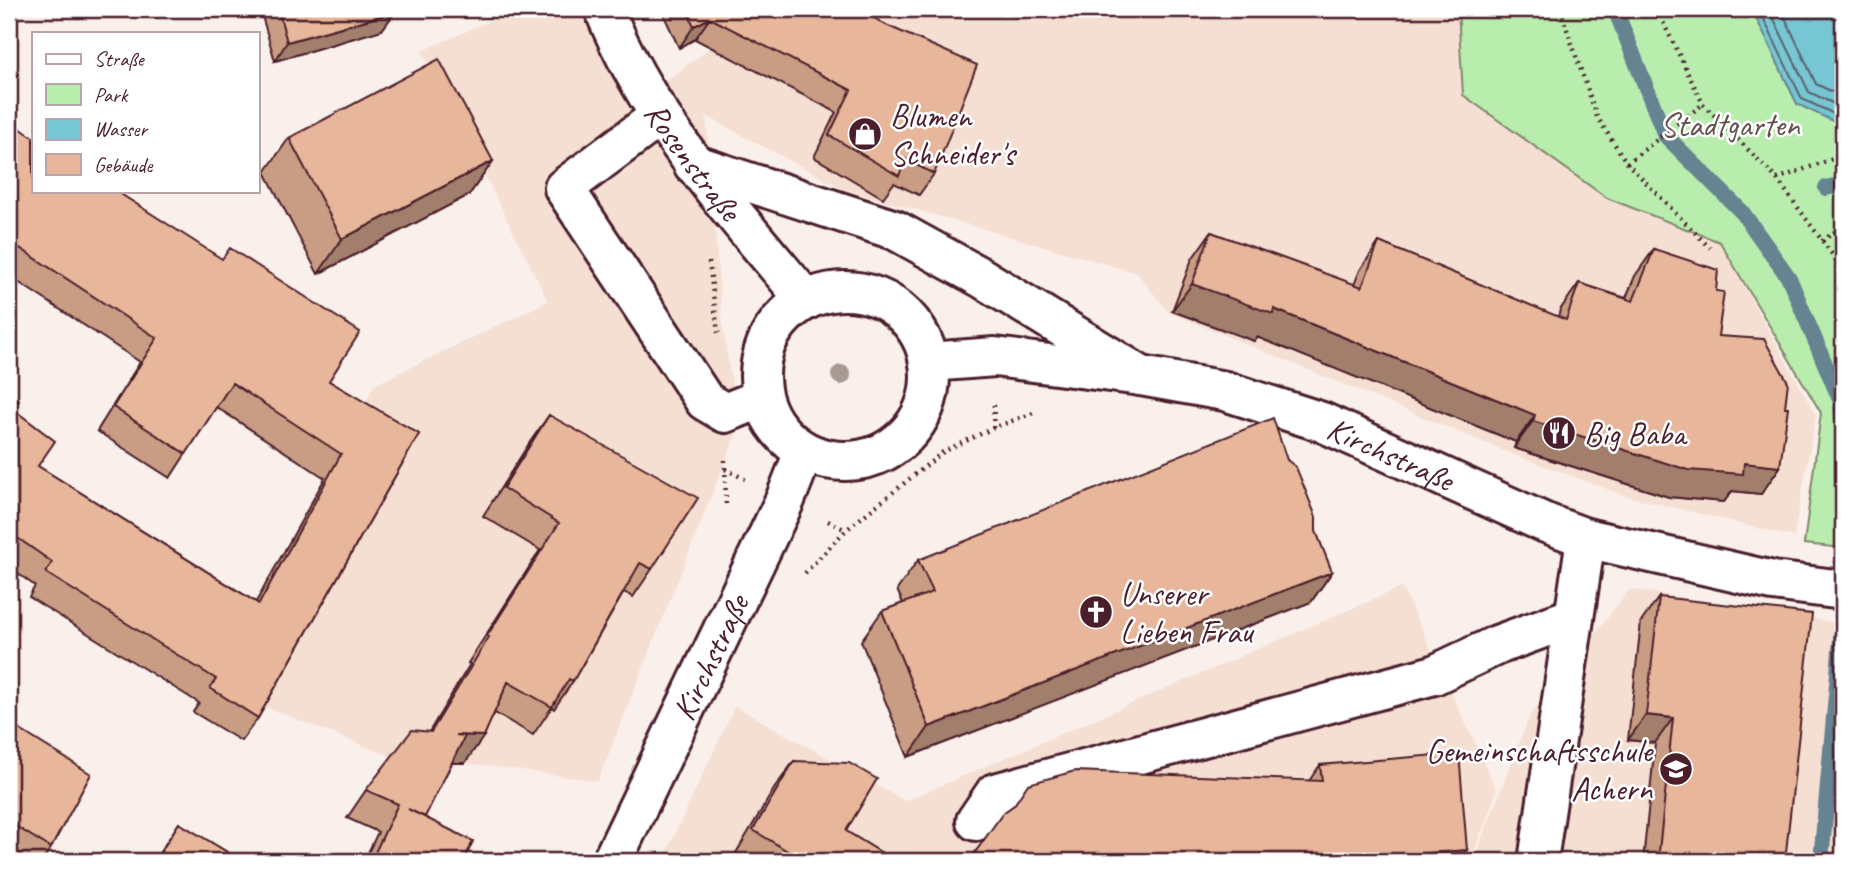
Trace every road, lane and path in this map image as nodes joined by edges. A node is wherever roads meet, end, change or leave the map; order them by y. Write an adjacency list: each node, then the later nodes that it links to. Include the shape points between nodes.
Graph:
1 (604, 9): 5 (main road, Rosenstraße)
2 (1560, 9): 7 (path, via 1597,117)
3 (1660, 9): 4 (path)
4 (1703, 104): 7 (path); 9 (path)
5 (660, 116): 8 (main road, Rosenstraße); 17 (main road, via 564,188 705,401 725,413)
6 (1843, 155): 9 (path)
7 (1627, 163): 12 (path)
8 (693, 164): 14 (main road, Rosenstraße); 16 (main road, via 895,230)
9 (1777, 180): 11 (path)
10 (1843, 226): 11 (path)
11 (1822, 241): 13 (path)
12 (1710, 248)
13 (1843, 269)
14 (806, 300): 15 (main road, via 828,292 873,295 911,321); 17 (main road, via 772,330 762,352)
15 (929, 362): 16 (main road, Kirchstraße, via 995,357); 19 (main road, via 926,405 903,440 866,460 824,460)
16 (1141, 376): 20 (main road, Kirchstraße, via 1225,391 1322,422)
17 (762, 398): 19 (main road, via 771,420)
18 (993, 428): 21 (path, via 943,452 900,486 846,530)
19 (804, 452): 25 (main road, Kirchstraße)
20 (1586, 538): 22 (main road, Kirchstraße, via 1794,584); 23 (main road)
21 (800, 582)
22 (1843, 590)
23 (1574, 617): 24 (main road, via 1434,674 995,793); 26 (main road)
24 (976, 821)
25 (612, 861)
26 (1538, 861)

